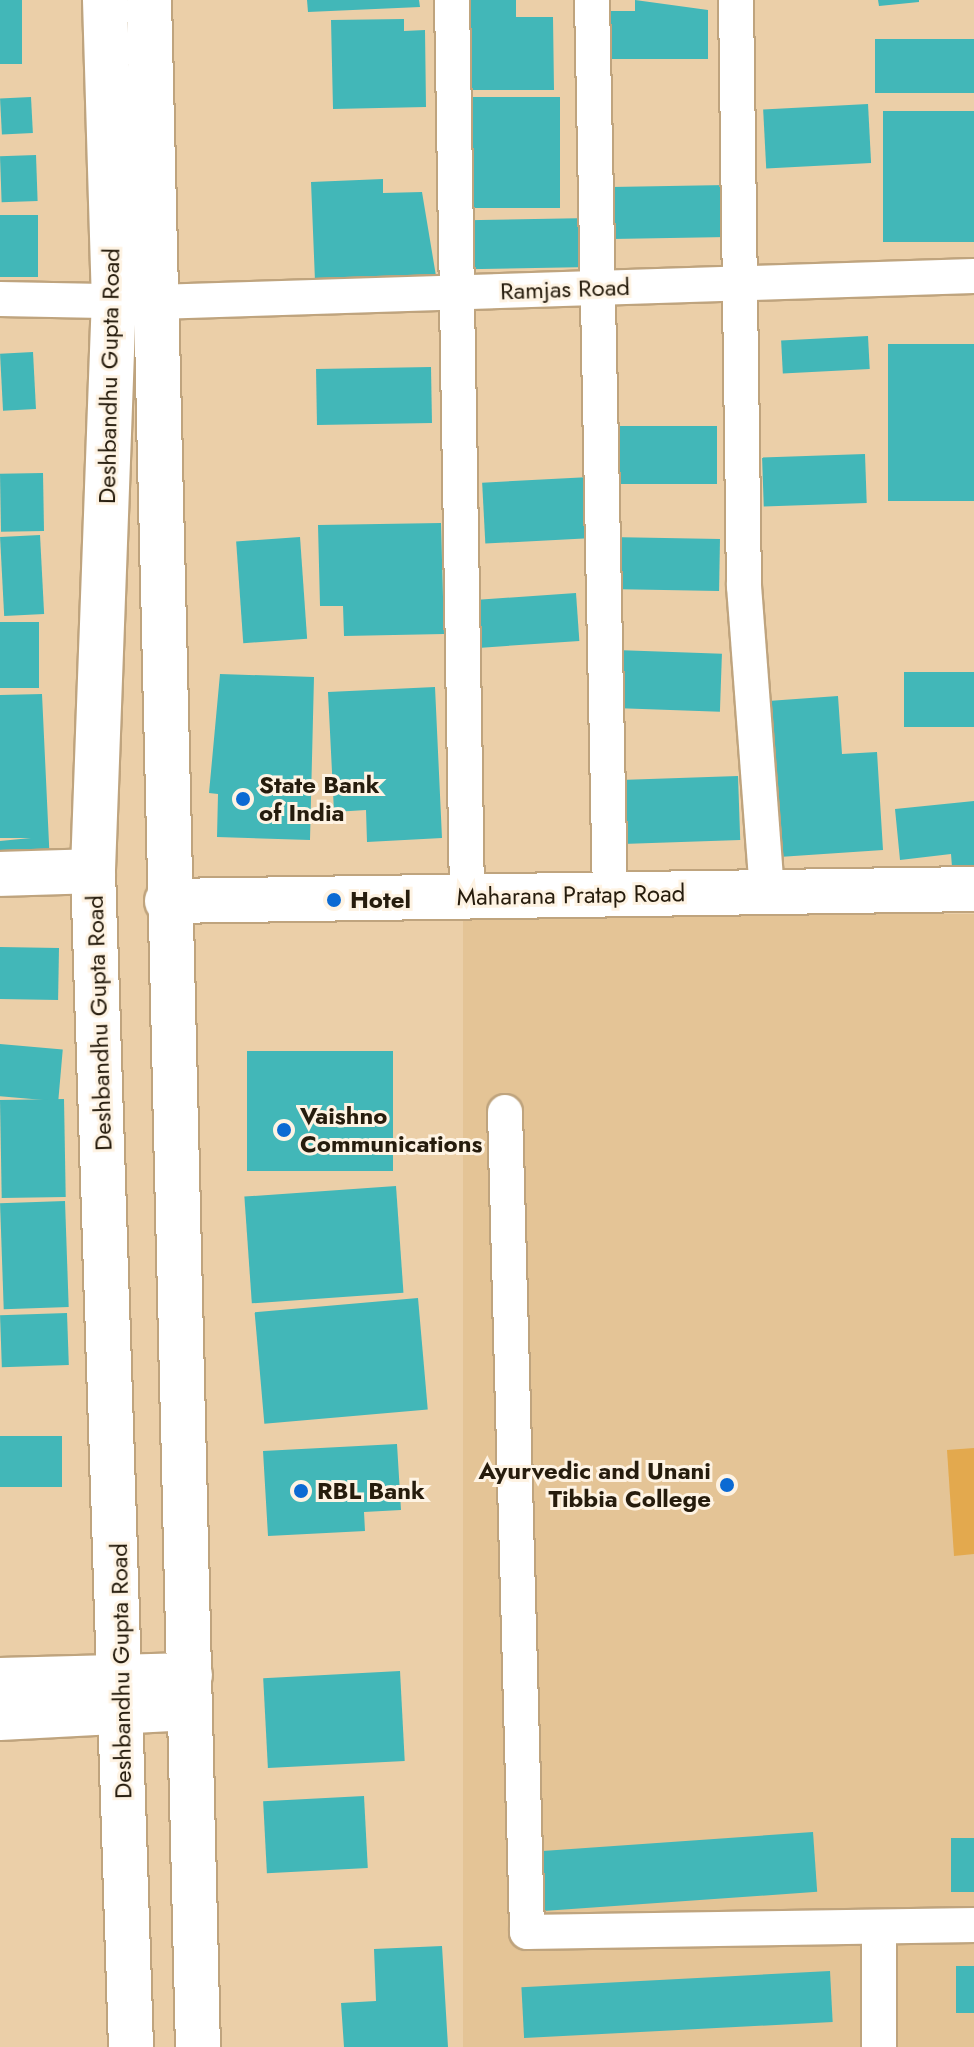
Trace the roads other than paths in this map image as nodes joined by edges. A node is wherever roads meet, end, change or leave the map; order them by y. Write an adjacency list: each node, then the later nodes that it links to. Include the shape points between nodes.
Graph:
1 (105, 0): 11 (street, Deshbandhu Gupta Road)
2 (149, 0): 11 (street, Deshbandhu Gupta Road)
3 (452, 0): 9 (street)
4 (592, 0): 8 (street)
5 (736, 0): 7 (street)
6 (974, 276): 7 (street, Ramjas Road)
7 (741, 284): 8 (street, Ramjas Road); 15 (street, via 744,586)
8 (603, 288): 9 (street, Ramjas Road); 16 (street)
9 (460, 292): 11 (street, Ramjas Road); 17 (street)
10 (0, 299): 11 (street, Ramjas Road)
11 (135, 299): 12 (street, Deshbandhu Gupta Road); 18 (street, Deshbandhu Gupta Road)
12 (93, 871): 13 (street); 22 (street, Deshbandhu Gupta Road)
13 (0, 874)
14 (974, 889): 15 (street, Maharana Pratap Road)
15 (767, 892): 16 (street, Maharana Pratap Road)
16 (610, 893): 17 (street, Maharana Pratap Road)
17 (467, 896): 18 (street, Maharana Pratap Road)
18 (167, 901): 21 (street, Deshbandhu Gupta Road)
19 (505, 1112): 25 (street, via 522,1921 527,1932 550,1936)
20 (0, 1680): 22 (street)
21 (190, 1691): 22 (street); 27 (street, Deshbandhu Gupta Road)
22 (122, 1694): 23 (street); 26 (street, Deshbandhu Gupta Road)
23 (0, 1718)
24 (974, 1925): 25 (street)
25 (879, 1927): 28 (street)
26 (131, 2047)
27 (198, 2047)
28 (879, 2047)

